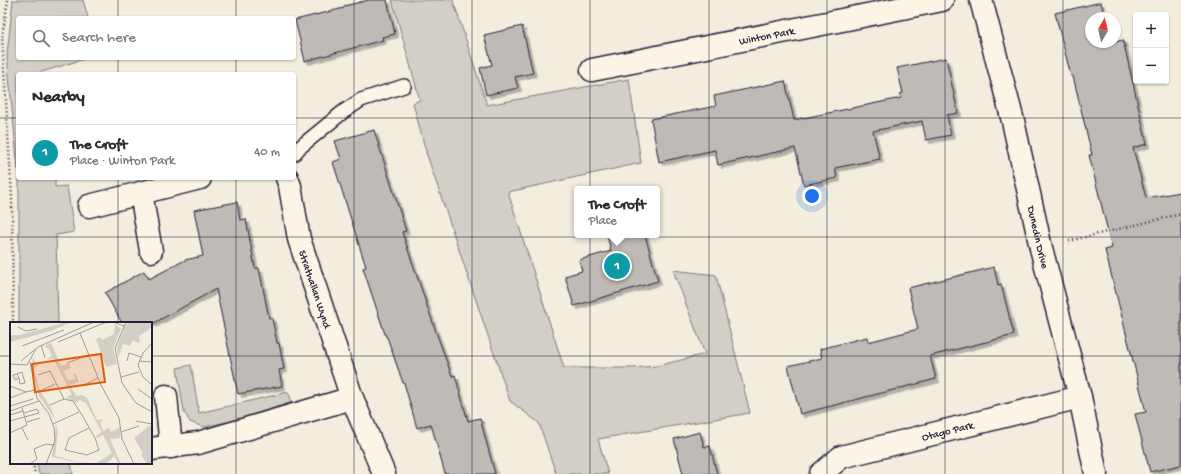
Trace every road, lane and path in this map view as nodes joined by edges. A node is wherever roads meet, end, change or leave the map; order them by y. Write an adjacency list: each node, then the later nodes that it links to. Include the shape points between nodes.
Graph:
1 (8, 0): 4 (path)
2 (942, 0): 5 (street, Winton Park)
3 (981, 0): 13 (street, Dunedin Drive, via 1013,121)
4 (1, 42): 15 (path, via 12,198)
5 (592, 70)
6 (404, 86): 7 (lane, via 361,100)
7 (296, 152)
8 (192, 180): 10 (street)
9 (288, 180): 17 (street, Strathallan Wynd, via 299,239)
10 (141, 193): 11 (street); 14 (street)
11 (89, 206)
12 (1181, 214): 13 (path)
13 (1041, 248): 18 (street, Dunedin Drive)
14 (151, 251)
15 (13, 322)
16 (166, 396): 19 (street)
17 (352, 398): 19 (street, via 198,443); 22 (street, Strathallan Wynd)
18 (1080, 398): 23 (street, Otago Park, via 841,457); 24 (street, Dunedin Drive)
19 (161, 448)
20 (33, 464): 21 (path)
21 (35, 474)
22 (384, 474)
23 (821, 474)
24 (1096, 474)

